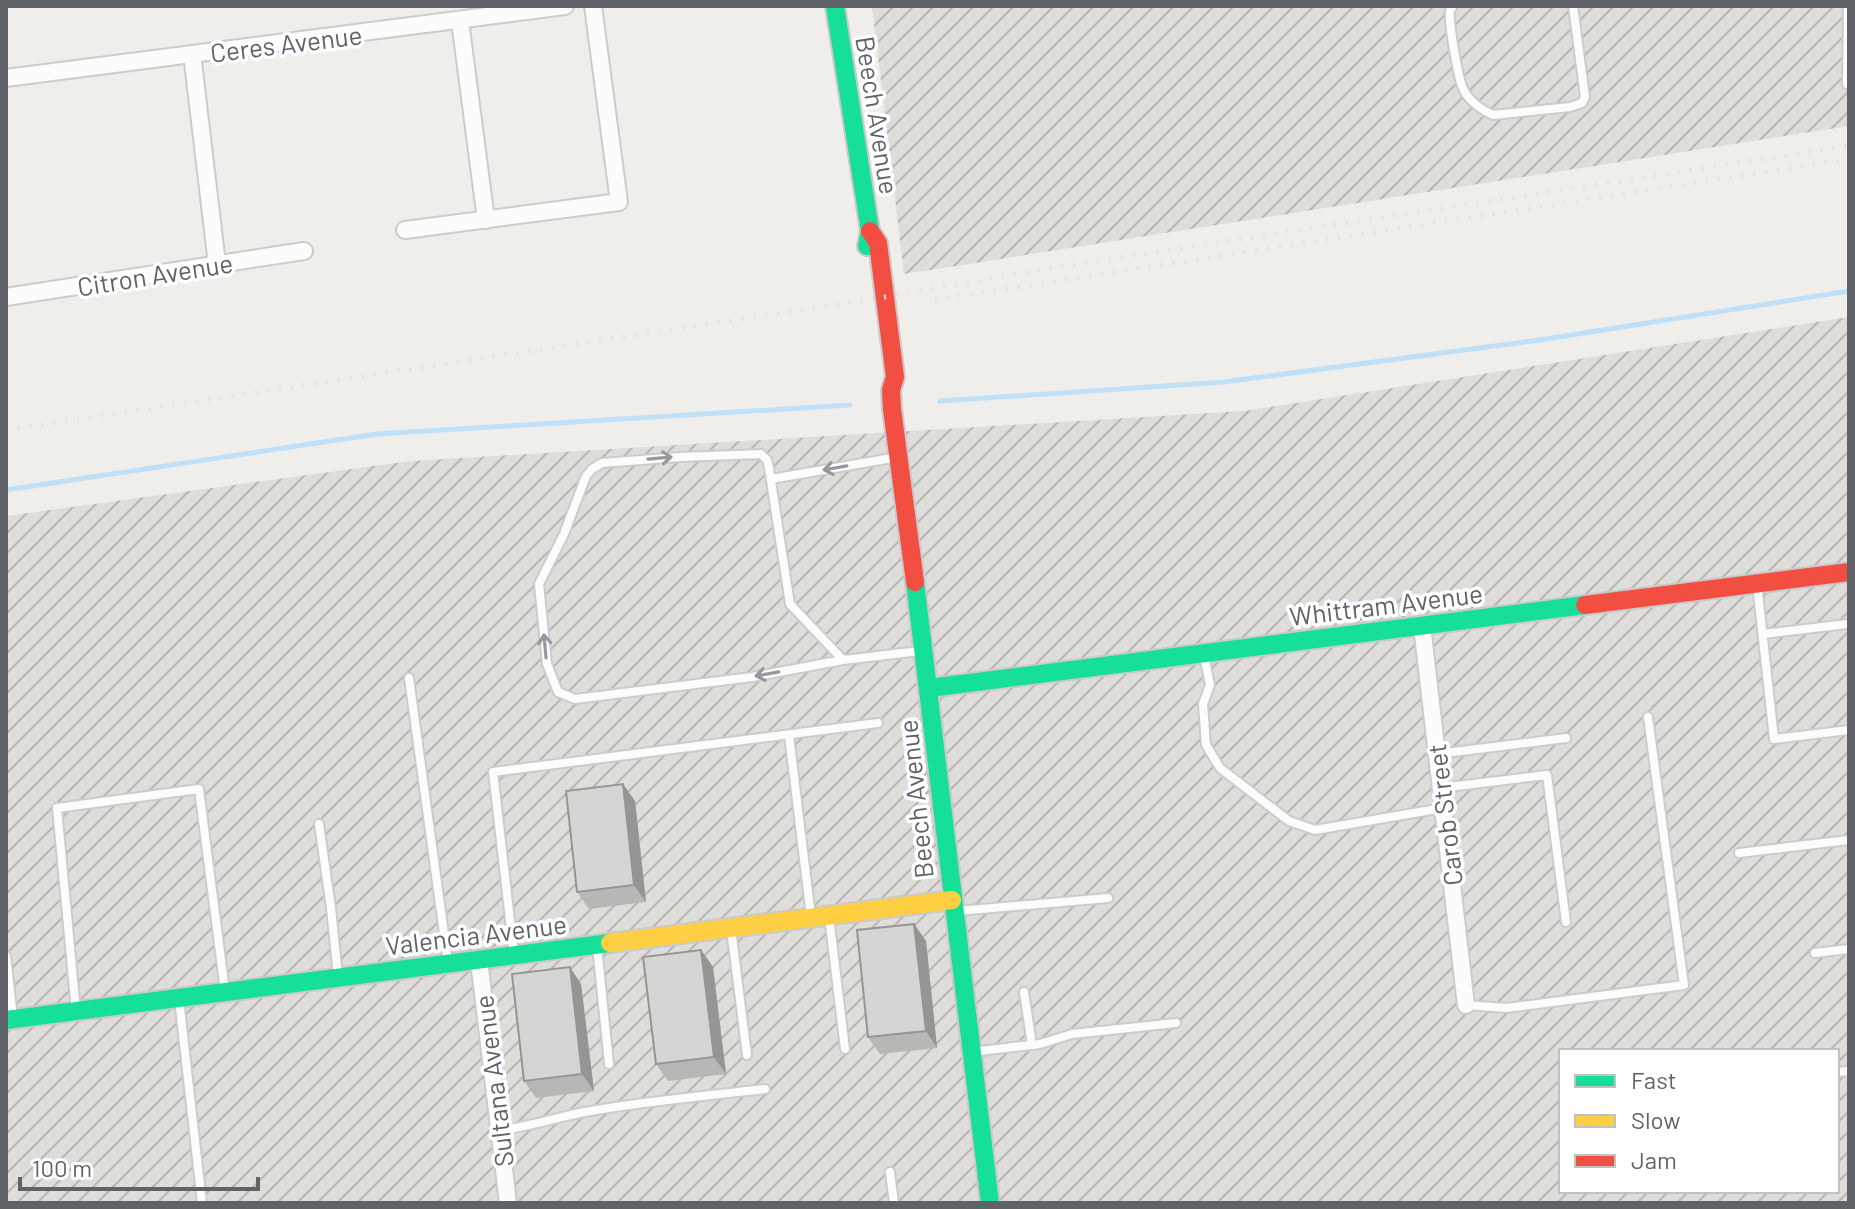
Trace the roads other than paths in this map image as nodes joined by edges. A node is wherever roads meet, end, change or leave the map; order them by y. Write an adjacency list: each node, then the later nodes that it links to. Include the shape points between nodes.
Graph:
1 (565, 6): 7 (street, Ceres Avenue)
2 (593, 6): 11 (street, via 619,202)
3 (835, 6): 16 (street, Beech Avenue)
4 (1453, 6): 5 (lane, via 1449,12 1462,88 1493,115 1582,103)
5 (1573, 6)
6 (1848, 6): 10 (lane)
7 (460, 21): 8 (street, Ceres Avenue); 11 (street)
8 (192, 54): 9 (street, Ceres Avenue); 14 (street)
9 (6, 78)
10 (1847, 84)
11 (486, 220): 12 (street)
12 (405, 230)
13 (304, 251): 14 (street, Citron Avenue)
14 (217, 264): 15 (street, Citron Avenue)
15 (6, 297)
16 (899, 457): 17 (lane, one-way to 17); 23 (street, Beech Avenue)
17 (771, 479): 25 (lane, via 790,604); 25 (lane, one-way to 17, via 575,699 558,692 552,679 539,584 592,469 602,463 761,454)
18 (1849, 572): 19 (street, Whittram Avenue)
19 (1757, 583): 21 (street, Whittram Avenue); 22 (lane)
20 (1847, 624): 22 (lane)
21 (1422, 626): 24 (street, Whittram Avenue); 33 (street, Carob Street)
22 (1763, 634): 30 (lane, via 1774,739)
23 (924, 650): 25 (lane); 27 (street, Beech Avenue)
24 (1203, 653): 27 (street, Whittram Avenue); 35 (lane, via 1210,685 1203,704 1206,745 1220,768 1289,821 1315,830)
25 (843, 660)
26 (409, 678): 50 (lane)
27 (929, 688): 40 (street, Beech Avenue)
28 (1648, 717): 55 (lane, via 1684,985 1506,1008)
29 (878, 723): 31 (lane)
30 (1849, 730)
31 (789, 735): 41 (lane); 48 (lane, via 493,772)
32 (1566, 738): 33 (lane)
33 (1437, 754): 34 (street, Carob Street)
34 (1441, 788): 35 (street, Carob Street); 42 (lane, via 1547,775)
35 (1443, 808): 55 (street, Carob Street)
36 (319, 824): 51 (lane)
37 (1849, 840): 38 (lane)
38 (1739, 853)
39 (1108, 898): 40 (lane)
40 (952, 906): 41 (street, Valencia Avenue); 61 (street, Beech Avenue)
41 (820, 917): 43 (street, Valencia Avenue); 60 (lane)
42 (1566, 922)
43 (731, 928): 44 (street, Valencia Avenue); 62 (lane)
44 (597, 945): 48 (street, Valencia Avenue); 63 (lane)
45 (1849, 949): 46 (lane)
46 (1815, 953)
47 (6, 956): 57 (lane)
48 (514, 956): 49 (street, Valencia Avenue)
49 (479, 960): 50 (street, Valencia Avenue); 65 (street, Sultana Avenue)
50 (448, 964): 51 (street, Valencia Avenue)
51 (338, 978): 52 (street, Valencia Avenue)
52 (225, 992): 54 (street, Valencia Avenue); 56 (lane, via 199,789 57,808)
53 (1024, 992): 59 (lane)
54 (178, 998): 56 (street, Valencia Avenue); 67 (lane)
55 (1466, 1005)
56 (76, 1011): 57 (street, Valencia Avenue)
57 (10, 1019)
58 (1176, 1023): 59 (lane, via 1072,1034)
59 (1032, 1045): 61 (lane)
60 (845, 1049)
61 (971, 1052): 70 (street, Beech Avenue)
62 (747, 1055)
63 (609, 1064)
64 (765, 1089): 65 (lane, via 645,1103)
65 (499, 1130): 68 (street, Sultana Avenue)
66 (890, 1172): 69 (lane)
67 (202, 1203)
68 (508, 1203)
69 (894, 1203)
70 (990, 1203)

